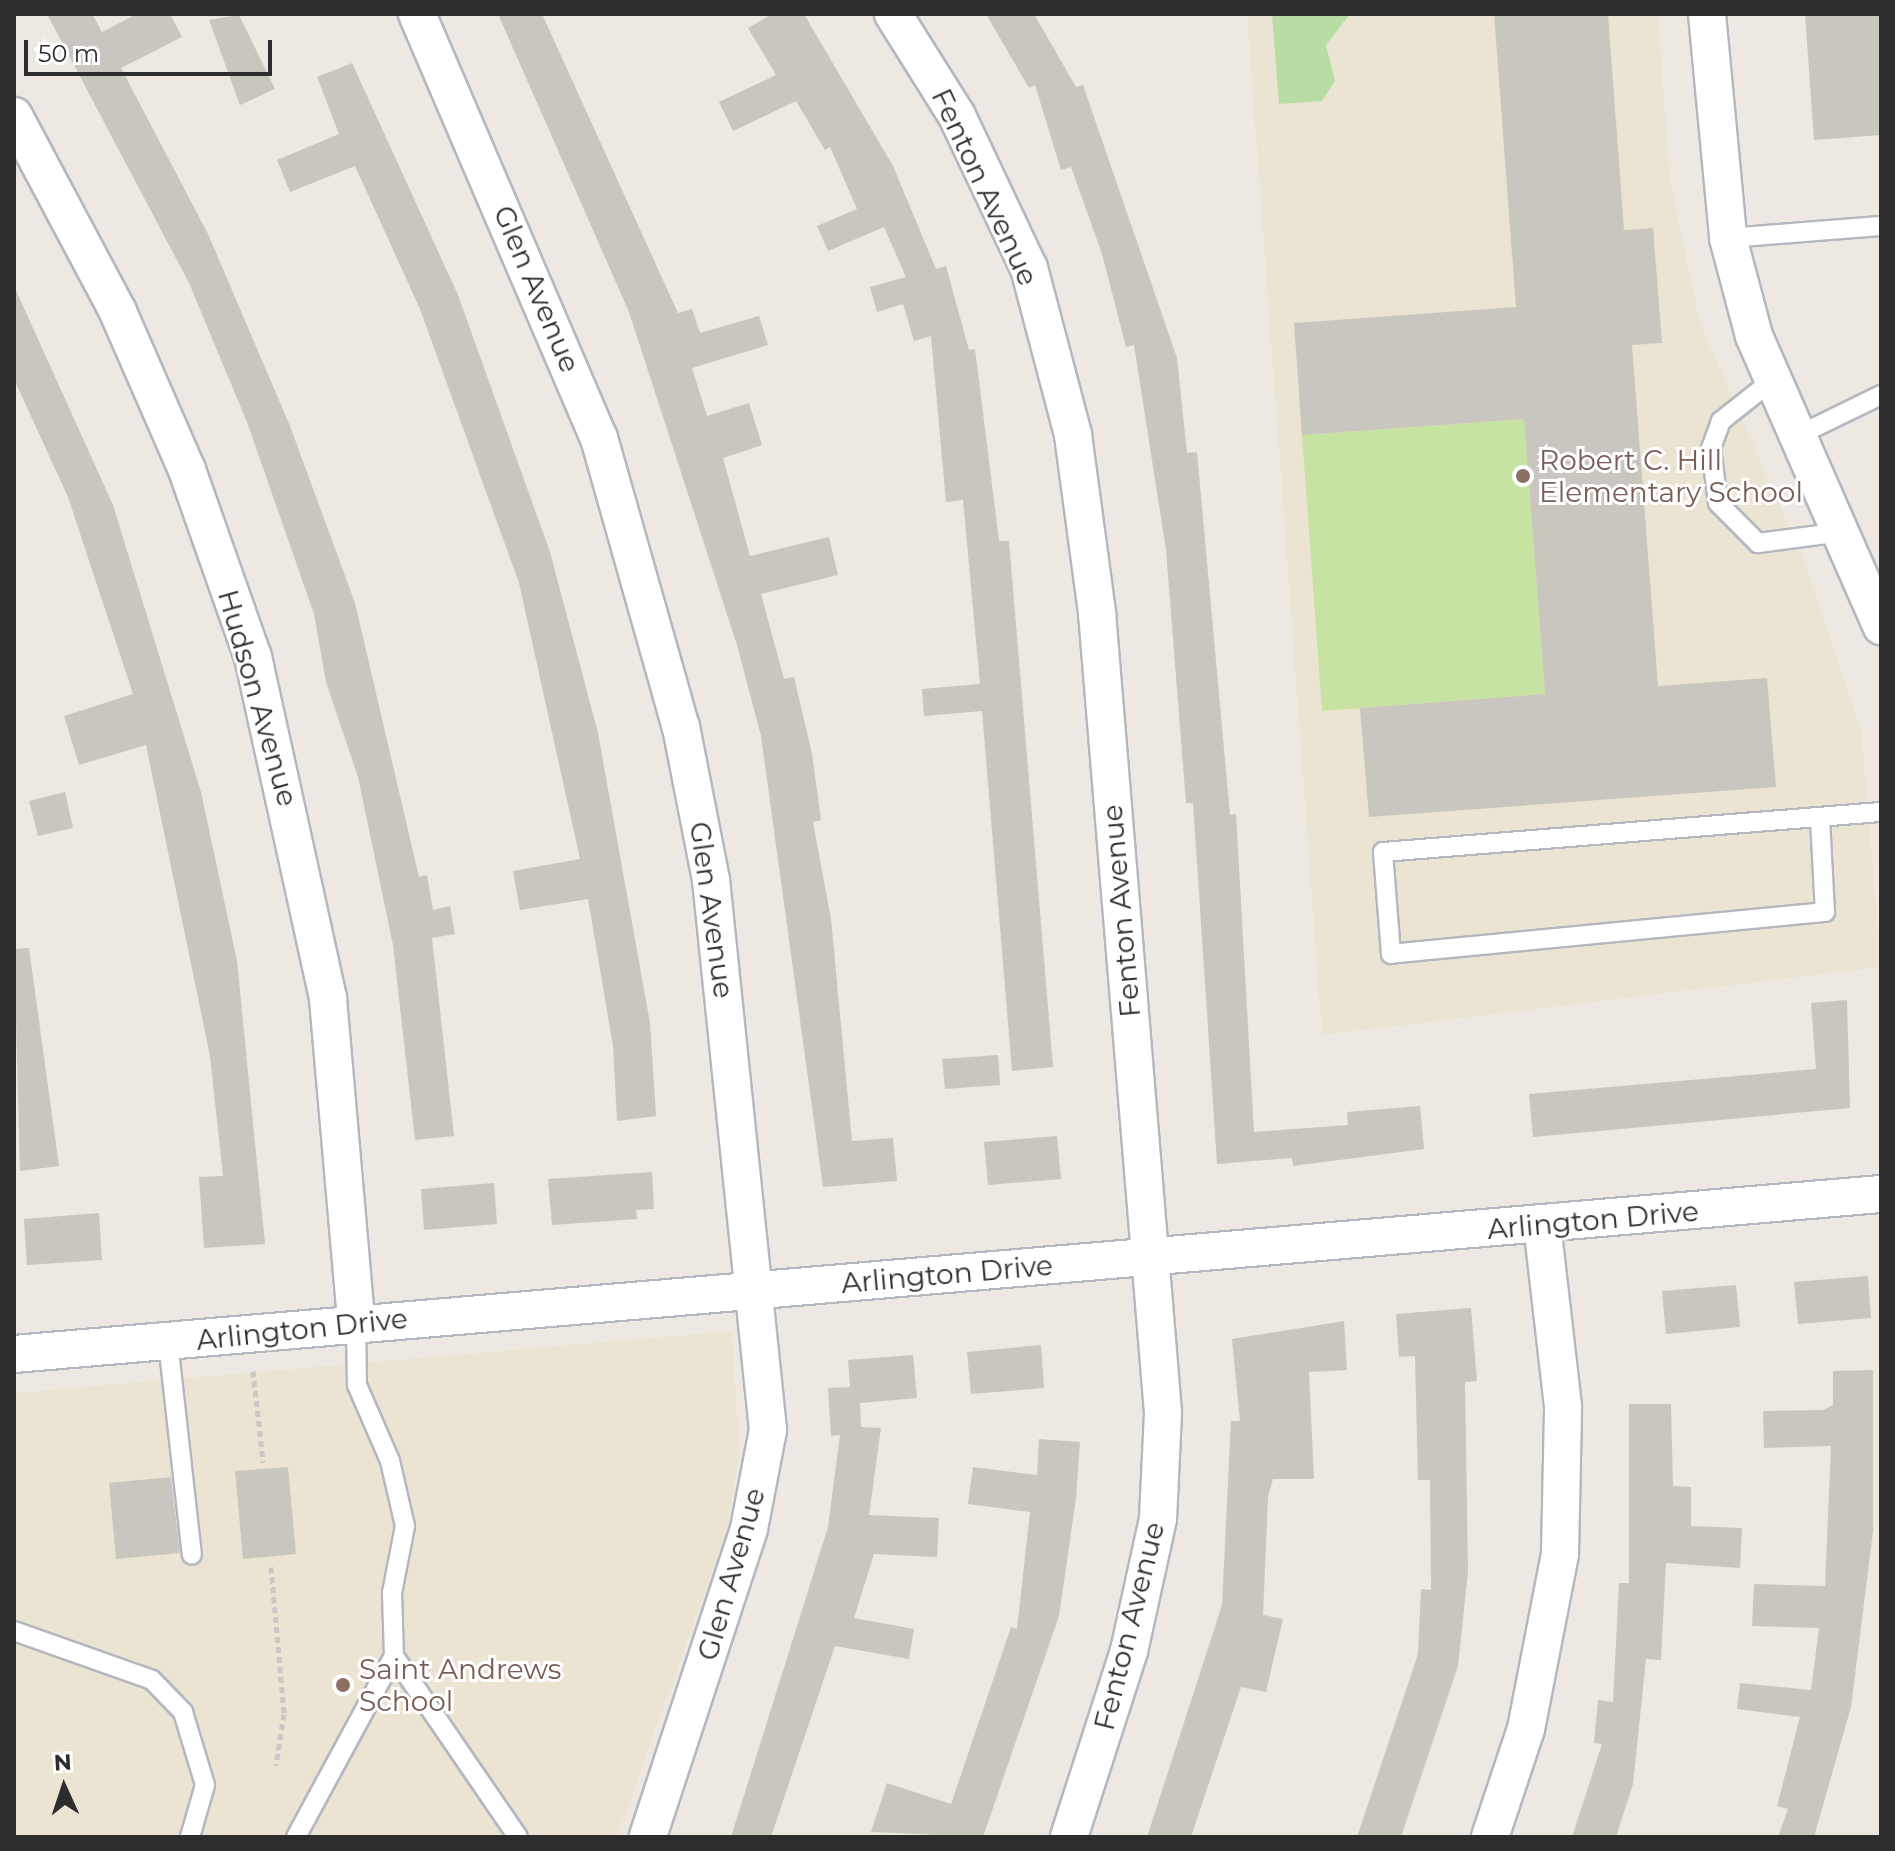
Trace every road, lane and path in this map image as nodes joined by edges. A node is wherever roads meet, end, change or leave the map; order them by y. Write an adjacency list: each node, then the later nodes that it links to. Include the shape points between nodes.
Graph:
1 (417, 14): 17 (street, Glen Avenue, via 599,438 650,606 711,880)
2 (893, 14): 16 (street, Fenton Avenue, via 957,116 1029,268 1073,435 1097,613)
3 (1707, 14): 6 (street)
4 (14, 116): 18 (street, Hudson Avenue, via 118,312 187,470 253,657 328,999)
5 (1881, 226): 6 (lane)
6 (1728, 238): 7 (street)
7 (1774, 379): 9 (street); 10 (lane, via 1721,421 1711,448 1718,503 1758,543)
8 (1881, 395): 9 (lane)
9 (1799, 435): 10 (street)
10 (1843, 532): 11 (street)
11 (1881, 626)
12 (1881, 812): 13 (lane)
13 (1820, 818): 13 (lane, via 1383,852 1391,954 1825,912)
14 (1881, 1194): 15 (street, Arlington Drive)
15 (1542, 1225): 16 (street, Arlington Drive); 33 (street, via 1563,1406 1560,1554 1526,1729)
16 (1148, 1254): 17 (street, Arlington Drive); 32 (street, Fenton Avenue, via 1163,1413 1158,1519 1129,1651)
17 (751, 1292): 18 (street, Arlington Drive); 31 (street, Glen Avenue, via 768,1430 749,1529)
18 (356, 1322): 19 (street, Arlington Drive); 26 (lane, via 357,1385 390,1461 405,1526 392,1593)
19 (168, 1342): 20 (street, Arlington Drive); 23 (lane)
20 (14, 1354)
21 (253, 1371): 22 (path)
22 (263, 1462)
23 (192, 1555)
24 (271, 1567): 27 (path, via 284,1714)
25 (14, 1631): 28 (lane, via 152,1680 183,1712 205,1785)
26 (394, 1656): 29 (lane); 30 (lane)
27 (276, 1765)
28 (190, 1837)
29 (296, 1837)
30 (518, 1837)
31 (648, 1837)
32 (1069, 1837)
33 (1490, 1837)

